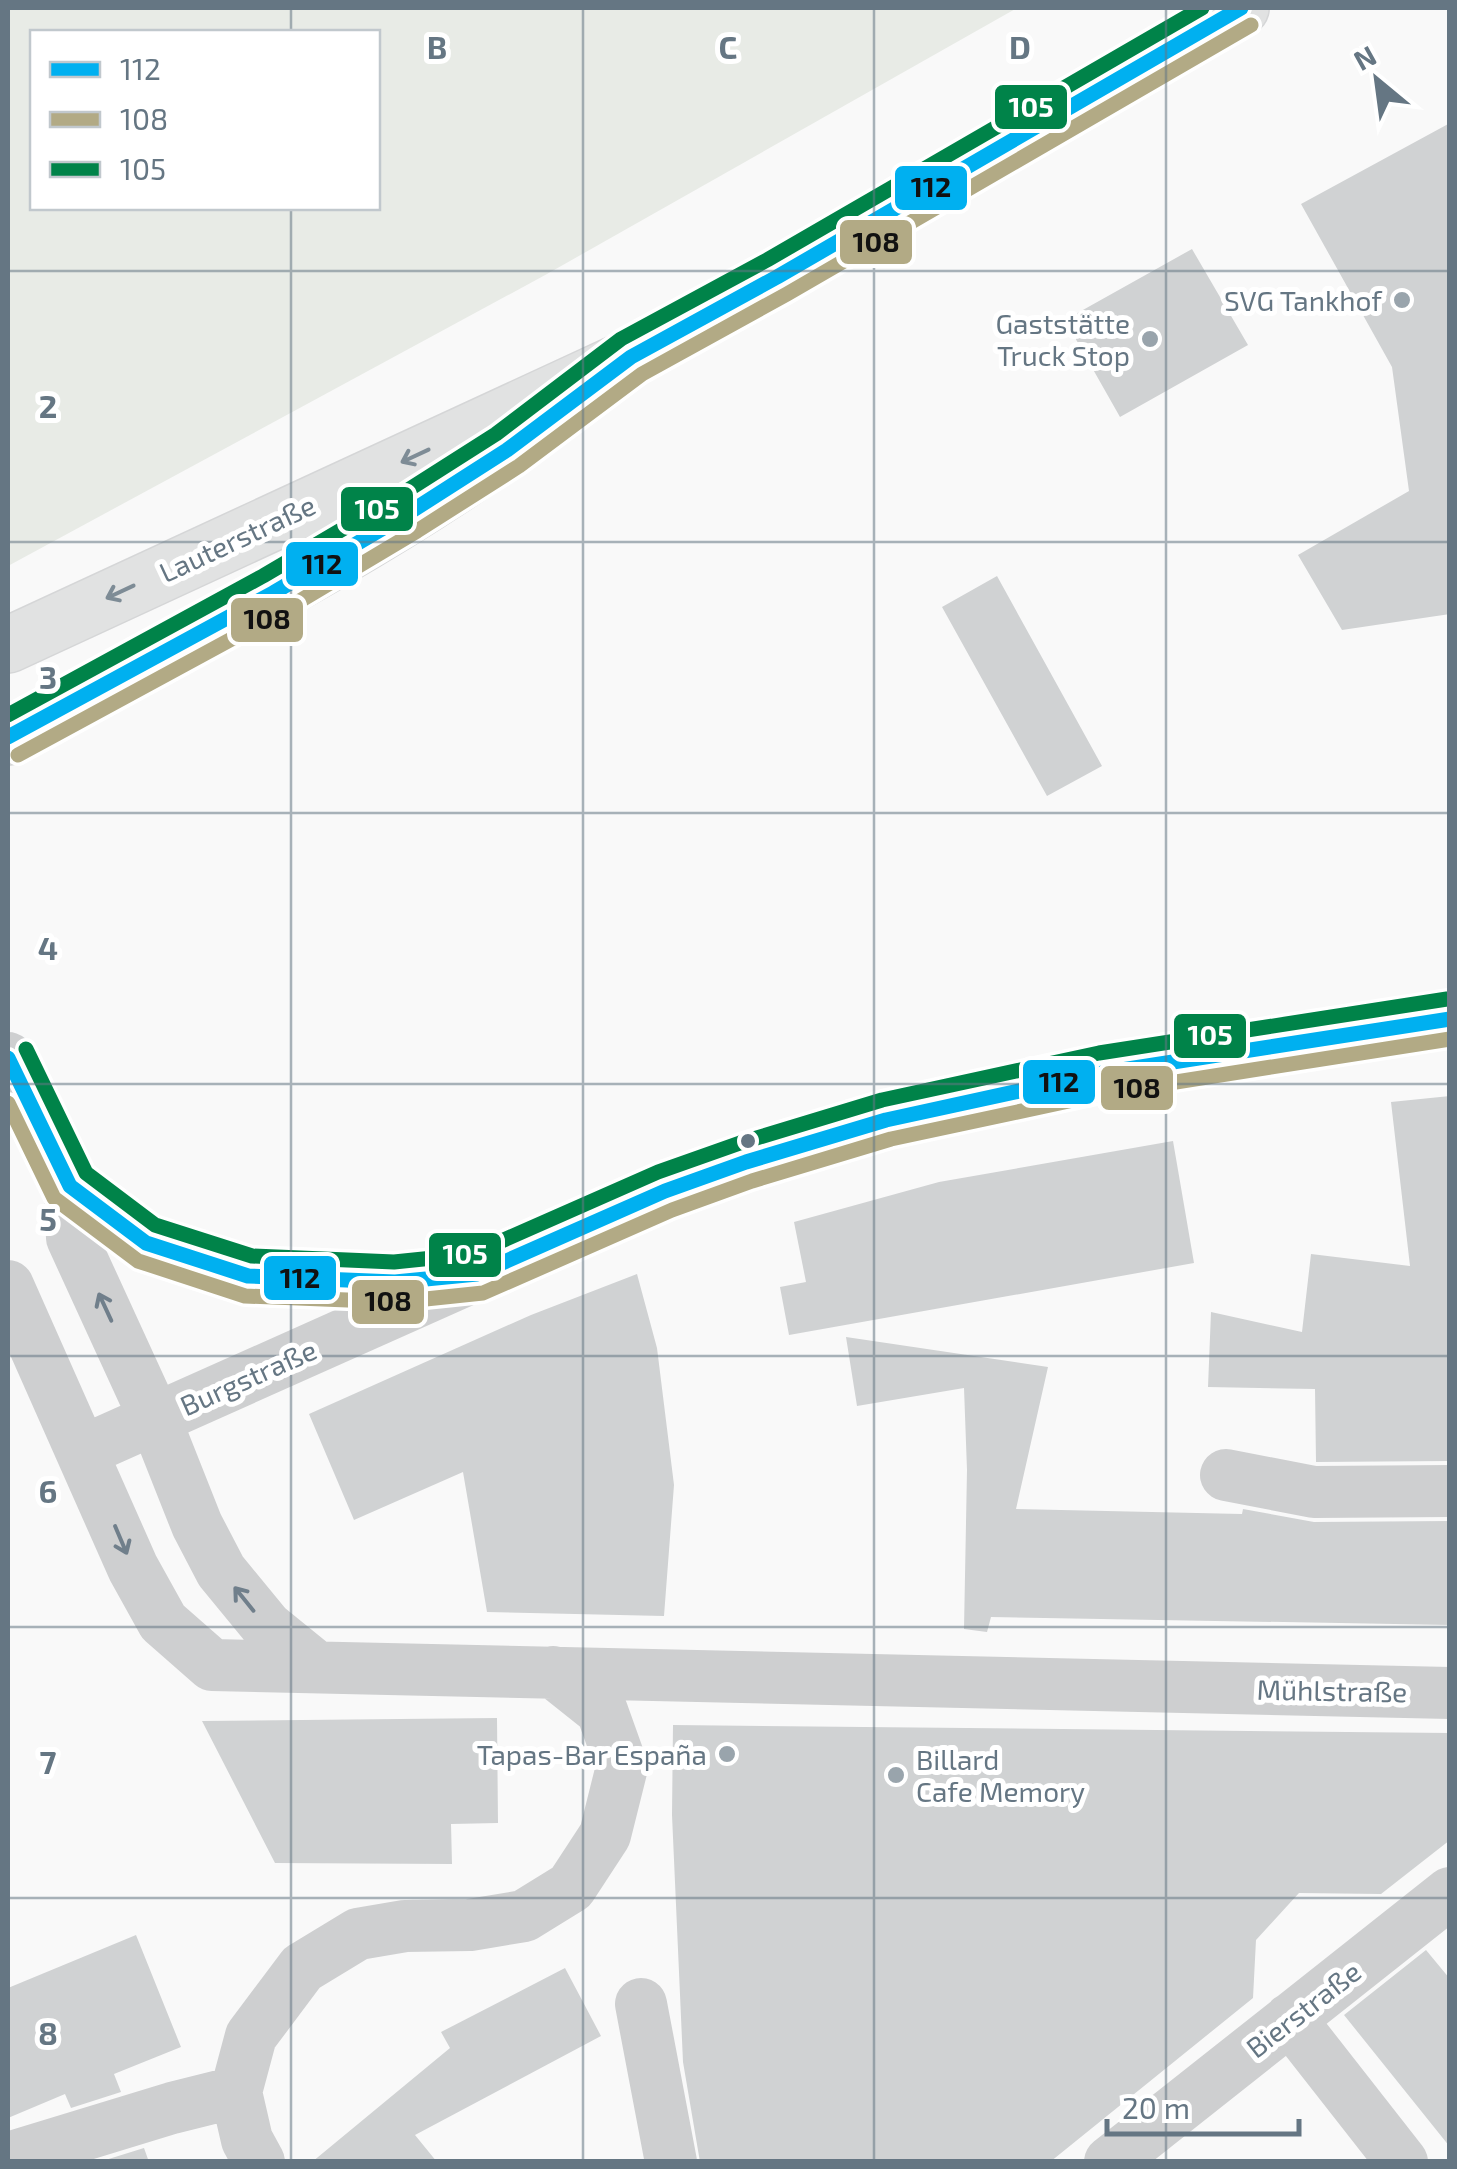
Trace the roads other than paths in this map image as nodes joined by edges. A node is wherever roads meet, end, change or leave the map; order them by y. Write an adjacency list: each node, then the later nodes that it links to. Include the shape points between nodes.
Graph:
1 (1240, 8): 2 (main road, Lauterstraße)
2 (631, 357): 3 (main road, Lauterstraße, one-way to 3); 4 (main road, Lauterstraße, via 407,514)
3 (8, 645)
4 (8, 737)
5 (1450, 1019): 8 (street, Burgstraße, via 1102,1072 886,1120 666,1191)
6 (8, 1058): 7 (street)
7 (70, 1186): 8 (street, via 146,1244 248,1276 395,1282); 10 (street, one-way to 7, via 72,1238)
8 (477, 1274): 10 (street, Burgstraße)
9 (8, 1286): 11 (street, Mühlstraße)
10 (155, 1419): 11 (street, Burgstraße); 14 (street, one-way to 10, via 267,1627 221,1570)
11 (83, 1451): 14 (street, Mühlstraße, one-way to 14, via 164,1622 212,1665)
12 (1226, 1475): 13 (street, via 1314,1492)
13 (1450, 1491)
14 (314, 1666): 15 (street, Mühlstraße)
15 (552, 1672): 16 (street, Mühlstraße); 20 (street, via 602,1710 622,1767 605,1835 571,1886 524,1916 358,1934 302,1968 251,2036)
16 (1450, 1693)
17 (1450, 1893): 19 (street, Bierstraße)
18 (641, 2004): 24 (street)
19 (1290, 2019): 21 (street, Bierstraße); 25 (street)
20 (236, 2092): 22 (street); 23 (street)
21 (1142, 2152)
22 (8, 2158)
23 (259, 2162)
24 (671, 2162)
25 (1402, 2162)

